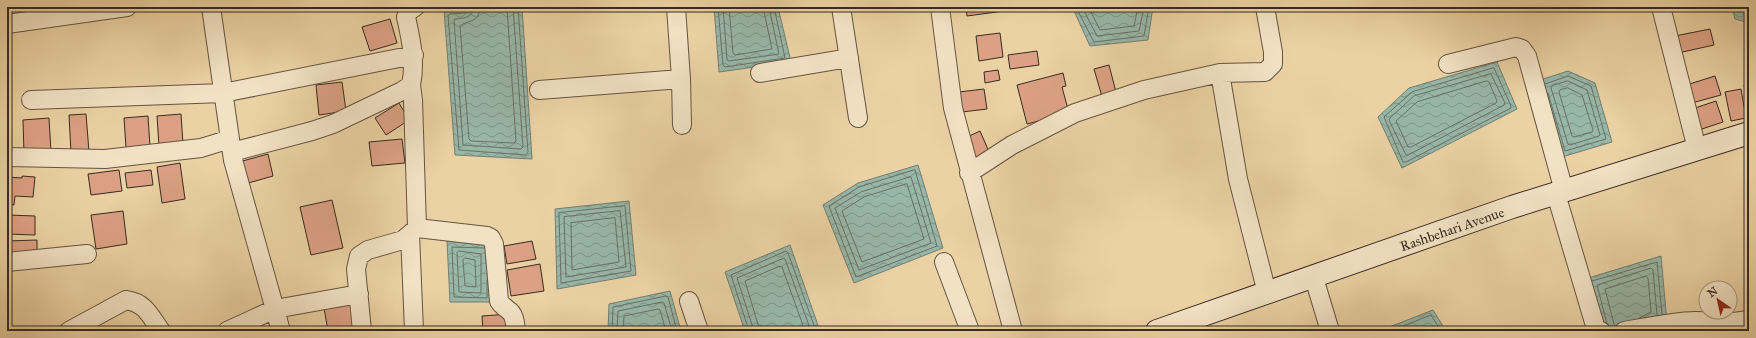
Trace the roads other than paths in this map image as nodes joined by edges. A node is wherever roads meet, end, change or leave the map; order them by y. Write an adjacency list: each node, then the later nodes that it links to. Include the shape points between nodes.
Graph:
1 (126, 7): 9 (street)
2 (211, 7): 18 (street)
3 (415, 7): 10 (street, via 406,17)
4 (676, 7): 15 (street)
5 (841, 7): 11 (street)
6 (940, 7): 26 (street, via 953,108)
7 (1265, 7): 13 (street, via 1274,52 1273,64 1265,72)
8 (1661, 7): 24 (street)
9 (7, 24)
10 (414, 55): 16 (street); 18 (street)
11 (848, 58): 14 (street); 20 (street)
12 (1448, 64): 27 (street, via 1516,47 1522,49 1527,56)
13 (1220, 72): 26 (street, via 1144,90 1076,113 1012,145); 33 (street, via 1238,179)
14 (760, 73)
15 (681, 79): 17 (street); 21 (street)
16 (411, 85): 23 (street, via 333,124); 28 (street)
17 (539, 90)
18 (223, 93): 19 (street); 23 (street)
19 (31, 100)
20 (858, 118)
21 (682, 125)
22 (1749, 133): 24 (main road, Rashbehari Avenue)
23 (231, 145): 25 (street, via 105,159); 36 (street)
24 (1697, 149): 27 (main road, Rashbehari Avenue)
25 (7, 157)
26 (969, 173): 48 (street)
27 (1560, 193): 32 (main road, Rashbehari Avenue, via 1512,207); 51 (street, via 1593,319 1596,329)
28 (414, 231): 34 (street, via 403,240 368,250 358,256); 44 (street); 45 (street, via 491,238 494,244 499,301 511,312)
29 (87, 254): 30 (street)
30 (7, 262)
31 (944, 262): 47 (street)
32 (1314, 278): 33 (main road, Rashbehari Avenue); 50 (street)
33 (1268, 293): 49 (main road, Rashbehari Avenue)
34 (358, 294): 36 (street); 43 (street)
35 (689, 301): 46 (street)
36 (275, 309): 41 (street); 42 (street)
37 (1749, 320): 38 (street)
38 (1711, 328): 52 (street, via 1706,322 1684,322)
39 (69, 331): 40 (street, via 126,300 137,302 145,308)
40 (161, 331)
41 (227, 331)
42 (281, 331)
43 (362, 331)
44 (414, 331)
45 (516, 331)
46 (699, 331)
47 (970, 331)
48 (1013, 331)
49 (1157, 331)
50 (1330, 331)
51 (1600, 331)
52 (1624, 331)

